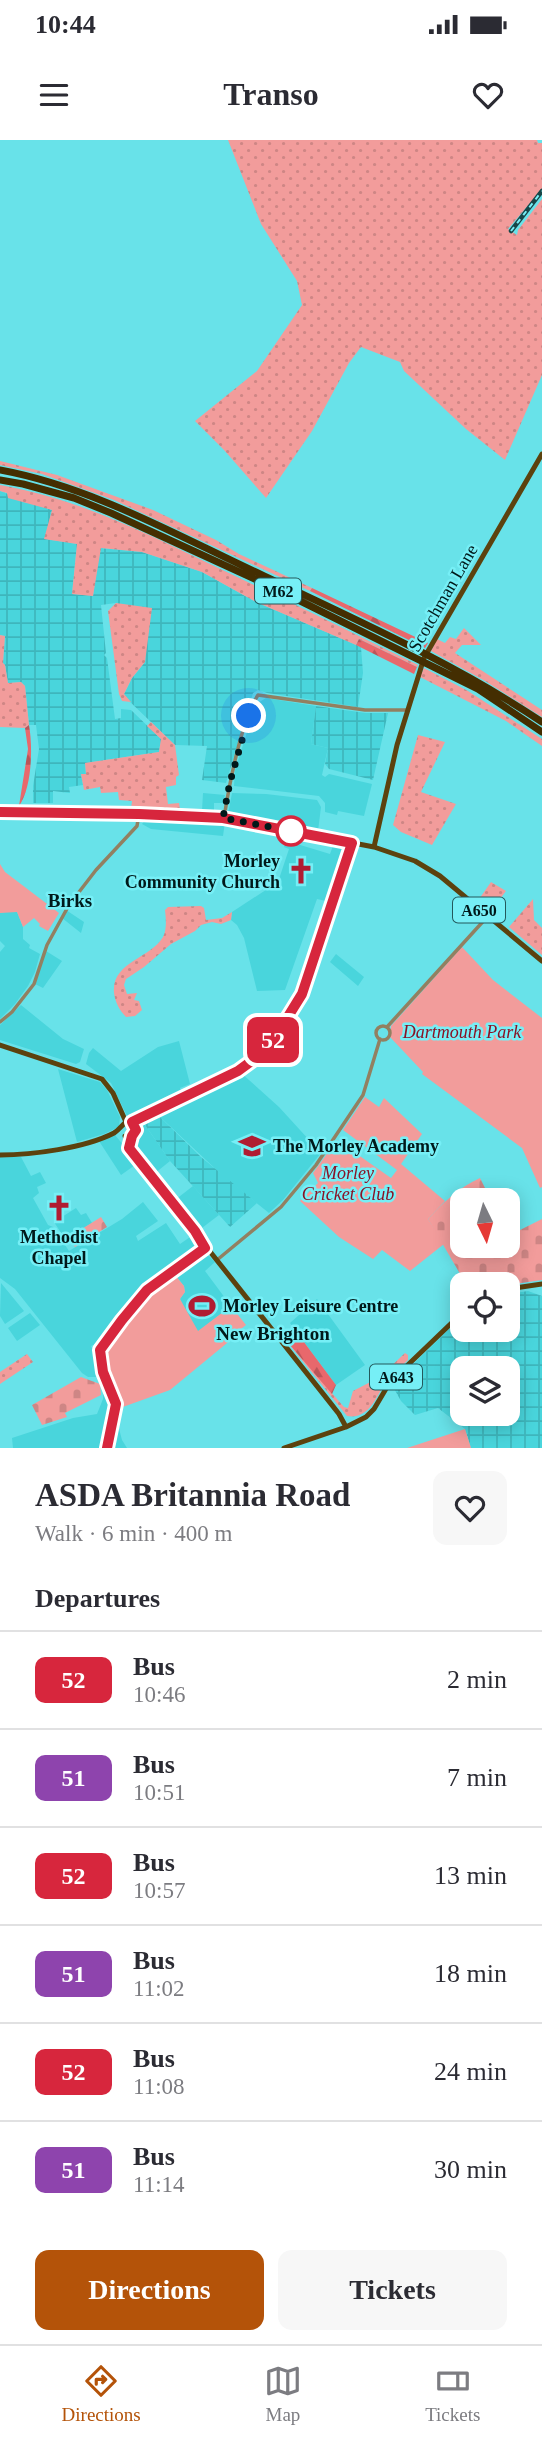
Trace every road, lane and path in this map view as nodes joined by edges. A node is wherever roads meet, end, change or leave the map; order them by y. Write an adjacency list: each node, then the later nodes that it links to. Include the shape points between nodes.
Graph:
1 (542, 454): 4 (main road, Scotchman Lane, via 431,644)
2 (0, 470): 5 (highway, M62, via 78,491 195,543 479,681)
3 (0, 480): 6 (highway, M62, via 74,498 124,518 478,689)
4 (407, 710): 9 (street, via 365,710 258,695 234,765); 11 (main road, Scotchman Lane)
5 (542, 722)
6 (542, 732)
7 (0, 813): 8 (main road, A650)
8 (139, 814): 9 (main road, A650); 14 (street, via 136,826 91,875 60,919 34,984)
9 (223, 818): 10 (main road, A650)
10 (352, 843): 11 (main road, A650); 18 (main road, via 302,994 276,1036 238,1071)
11 (373, 847): 12 (main road, A650, via 425,866)
12 (488, 916): 13 (main road, A650); 15 (street)
13 (542, 961)
14 (0, 1022)
15 (387, 1027): 16 (street, via 389,1035); 16 (street, via 377,1030)
16 (380, 1039): 21 (street, via 363,1096 316,1165 281,1207)
17 (0, 1045): 18 (main road, via 102,1079 113,1093)
18 (126, 1129): 19 (main road, via 41,1153); 20 (main road, via 129,1148)
19 (0, 1155)
20 (205, 1248): 21 (main road); 29 (main road, via 147,1290 100,1350 116,1404)
21 (217, 1260): 25 (main road)
22 (542, 1284): 23 (main road)
23 (520, 1287)
24 (450, 1324): 26 (main road, A643, via 390,1382 374,1409)
25 (339, 1415): 26 (main road); 27 (main road); 28 (main road)
26 (361, 1420): 27 (main road, A643)
27 (346, 1427): 28 (main road, A643)
28 (328, 1433): 30 (main road, A643)
29 (107, 1448)
30 (284, 1448)

